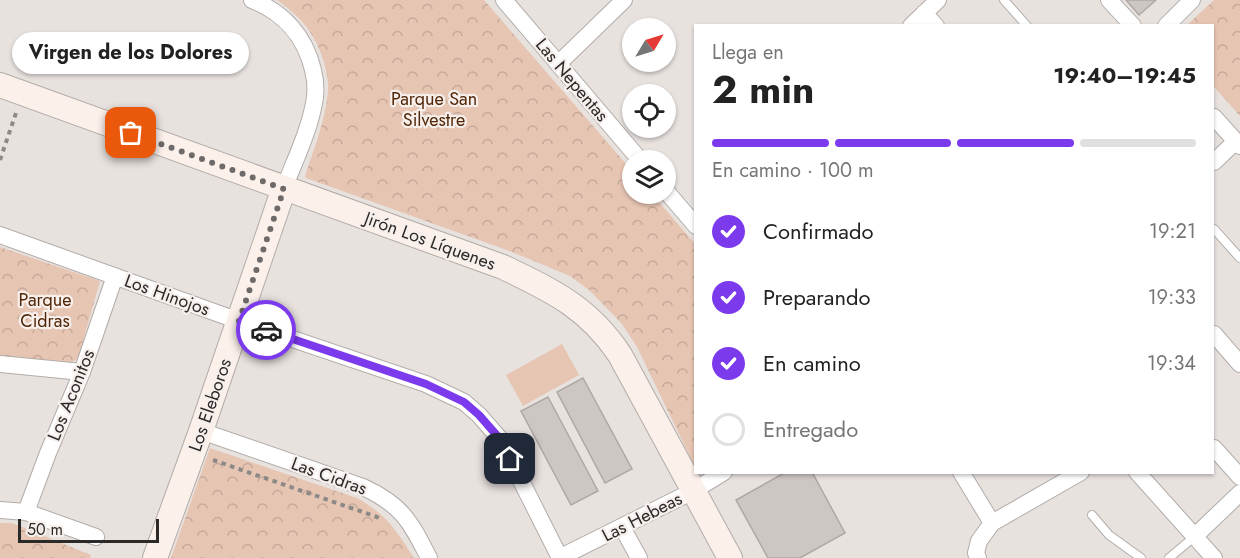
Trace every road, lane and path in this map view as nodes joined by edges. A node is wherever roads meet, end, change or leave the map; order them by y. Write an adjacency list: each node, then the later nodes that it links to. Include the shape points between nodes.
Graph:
1 (252, 0): 21 (street, Los Eleboros, via 272,9 298,35 315,81 308,124)
2 (504, 0): 14 (street, Las Nepentas)
3 (624, 0): 14 (street)
4 (938, 0): 8 (street)
5 (1004, 0): 11 (lane)
6 (1109, 0): 12 (street)
7 (1192, 0): 13 (street)
8 (924, 13): 9 (street); 10 (street)
9 (913, 24)
10 (934, 24)
11 (1025, 24)
12 (1131, 24)
13 (1168, 24)
14 (558, 63): 18 (street, Las Nepentas)
15 (11, 89): 19 (path); 21 (street, Jirón Los Líquenes)
16 (1214, 117): 17 (street)
17 (1238, 144): 20 (street)
18 (632, 150)
19 (0, 160)
20 (1214, 162)
21 (284, 189): 28 (street, Los Eleboros); 41 (street, Jirón Los Líquenes, via 503,267 575,306 620,355)
22 (676, 203): 23 (street)
23 (694, 224)
24 (1214, 229): 26 (lane)
25 (0, 235): 27 (street, Los Hinojos)
26 (1240, 258)
27 (115, 276): 28 (street, Los Hinojos); 32 (street, Los Aconitos)
28 (239, 321): 33 (street, Los Eleboros); 53 (street, Los Hinojos, via 426,384 464,402 500,439)
29 (1214, 334): 31 (street)
30 (0, 364): 32 (street)
31 (1240, 364)
32 (82, 372): 44 (street, Los Aconitos)
33 (201, 432): 51 (street, Los Eleboros); 52 (street, Las Cidras, via 382,496 414,528)
34 (1214, 448): 40 (street)
35 (213, 459): 47 (path, via 377,517)
36 (721, 474): 41 (street, Las Hebeas)
37 (962, 474): 46 (street)
38 (1078, 474): 46 (street)
39 (1139, 474): 50 (street)
40 (1240, 477)
41 (693, 491): 48 (street, Las Hebeas); 55 (street, Jirón Los Líquenes)
42 (1240, 493): 50 (street)
43 (0, 510): 44 (street)
44 (26, 512): 49 (street)
45 (1092, 515): 57 (lane, via 1109,535)
46 (992, 523): 56 (street, via 979,541)
47 (386, 524)
48 (622, 527): 53 (street, Las Hebeas); 54 (street)
49 (96, 537)
50 (1194, 537): 58 (lane); 59 (street)
51 (155, 558)
52 (429, 558)
53 (560, 558)
54 (639, 558)
55 (730, 558)
56 (978, 558)
57 (1141, 558)
58 (1169, 558)
59 (1214, 558)

